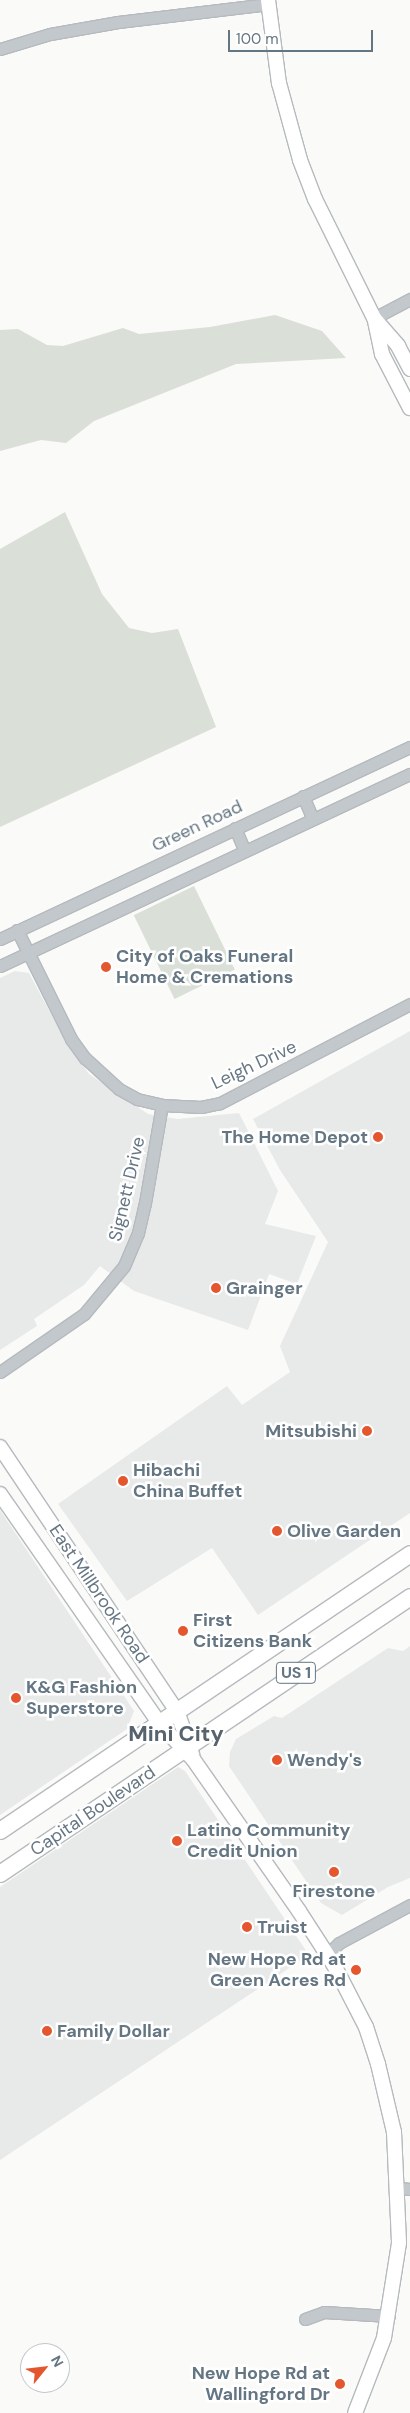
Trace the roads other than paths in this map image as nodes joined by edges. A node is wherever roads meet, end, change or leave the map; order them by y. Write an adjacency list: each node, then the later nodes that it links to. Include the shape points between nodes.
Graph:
1 (269, 2): 2 (street, via 50,34); 4 (main road, via 279,83 300,160 330,232)
2 (0, 49)
3 (410, 299): 4 (street)
4 (374, 318): 5 (main road, via 398,346); 6 (main road, via 382,354)
5 (410, 369)
6 (410, 408)
7 (410, 746): 9 (street, Green Road)
8 (410, 774): 10 (street)
9 (303, 796): 10 (street); 11 (street, Green Road)
10 (313, 819): 12 (street)
11 (235, 828): 12 (street); 13 (street, Green Road)
12 (245, 851): 15 (street)
13 (18, 930): 14 (street, Green Road); 15 (street, Leigh Drive)
14 (0, 939)
15 (30, 952): 16 (street); 18 (street, Leigh Drive, via 71,1038 96,1071 137,1099)
16 (0, 966)
17 (410, 1004): 18 (street, Leigh Drive, via 220,1103 201,1107)
18 (162, 1105): 19 (street, Signett Drive, via 138,1233 124,1266 84,1314)
19 (0, 1372)
20 (0, 1447): 24 (main road, East Millbrook Road)
21 (0, 1494): 25 (main road, East Millbrook Road)
22 (410, 1554): 24 (highway, Capital Boulevard / US 1)
23 (410, 1597): 26 (highway, Capital Boulevard / US 1)
24 (178, 1711): 25 (highway, Capital Boulevard / US 1); 26 (main road, East Millbrook Road)
25 (159, 1723): 26 (main road, East Millbrook Road); 27 (highway, Capital Boulevard / US 1)
26 (189, 1751): 28 (highway, Capital Boulevard / US 1); 30 (main road)
27 (0, 1831)
28 (0, 1874)
29 (410, 1905): 30 (street, via 344,1940)
30 (327, 1955): 31 (main road, via 360,2015 378,2064)
31 (404, 2188): 32 (main road)
32 (389, 2316): 33 (street, via 324,2312); 34 (main road)
33 (305, 2319)
34 (356, 2413)

